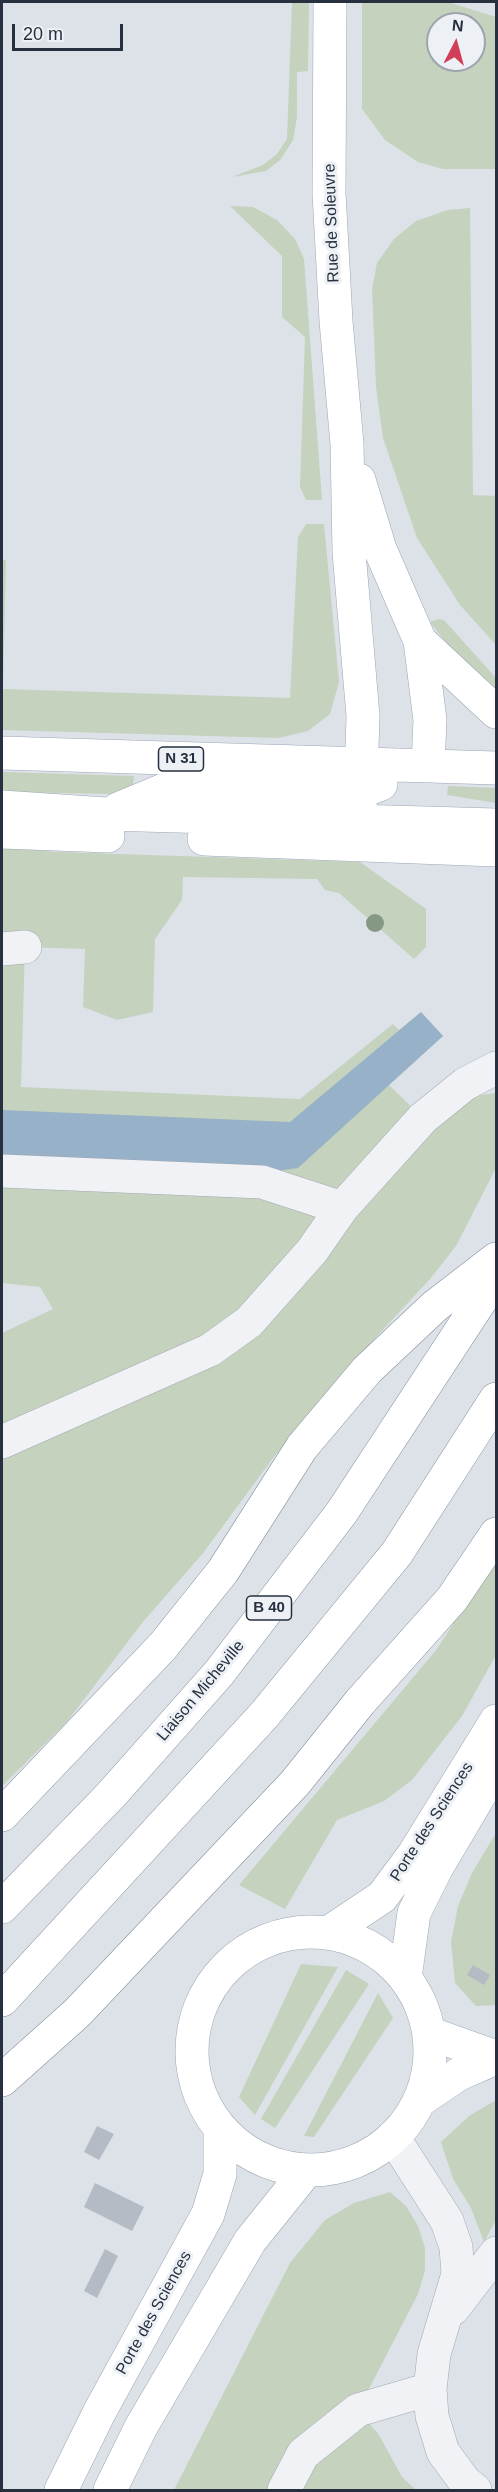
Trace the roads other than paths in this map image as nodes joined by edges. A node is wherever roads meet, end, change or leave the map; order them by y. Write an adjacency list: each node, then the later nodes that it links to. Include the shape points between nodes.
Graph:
1 (330, 2): 2 (main road, Rue de Soleuvre, via 329,193)
2 (347, 444): 3 (main road, via 380,549); 8 (main road, via 349,552 363,716)
3 (420, 641): 4 (main road); 6 (main road, via 430,720)
4 (496, 712)
5 (2, 753): 8 (main road, N 31)
6 (428, 766): 7 (main road, N 31); 8 (main road, N 31)
7 (496, 768)
8 (360, 806): 9 (main road, N 31, via 171,787 106,814); 10 (main road, N 31); 11 (main road, N 31); 12 (main road, N 31)
9 (2, 807)
10 (496, 825)
11 (2, 832)
12 (496, 850)
13 (496, 1068): 15 (street, via 465,1084 423,1118)
14 (2, 1171): 15 (street, via 262,1182)
15 (342, 1208): 19 (street, via 312,1251 249,1322 210,1350)
16 (496, 1259): 23 (main road, via 435,1305 367,1370 302,1447 223,1571 163,1646)
17 (496, 1277): 24 (main road, Liaison Micheville / B 40, via 342,1512 219,1673 111,1796)
18 (496, 1399): 27 (main road, via 397,1553 265,1714)
19 (2, 1442)
20 (496, 1534): 30 (main road, via 452,1599 360,1702 295,1783 77,2013)
21 (496, 1721): 25 (main road, Porte des Sciences, via 414,1854 382,1897)
22 (496, 1767): 26 (main road, Porte des Sciences, via 414,1913)
23 (2, 1815)
24 (2, 1907)
25 (328, 1933): 26 (main road, via 375,1951); 32 (main road, via 297,1932 255,1945 217,1977 200,2007 192,2040 193,2071 203,2102)
26 (405, 1978): 28 (main road, via 421,2004)
27 (2, 2000)
28 (429, 2033): 29 (main road); 31 (main road, via 429,2068)
29 (496, 2058): 31 (main road, via 459,2074)
30 (2, 2080)
31 (419, 2101): 33 (main road)
32 (220, 2128): 34 (main road, via 245,2150 274,2164); 38 (main road, Porte des Sciences, via 220,2174 208,2214)
33 (393, 2137): 34 (main road, via 353,2162); 36 (street, via 447,2221 456,2247 458,2274)
34 (307, 2170): 39 (main road, via 250,2241 141,2427)
35 (496, 2253): 36 (street)
36 (446, 2318): 37 (street, via 434,2354)
37 (430, 2389): 40 (street, via 358,2410 303,2454); 41 (street, via 432,2416 443,2452 465,2482)
38 (61, 2490)
39 (110, 2490)
40 (284, 2490)
41 (476, 2490)

